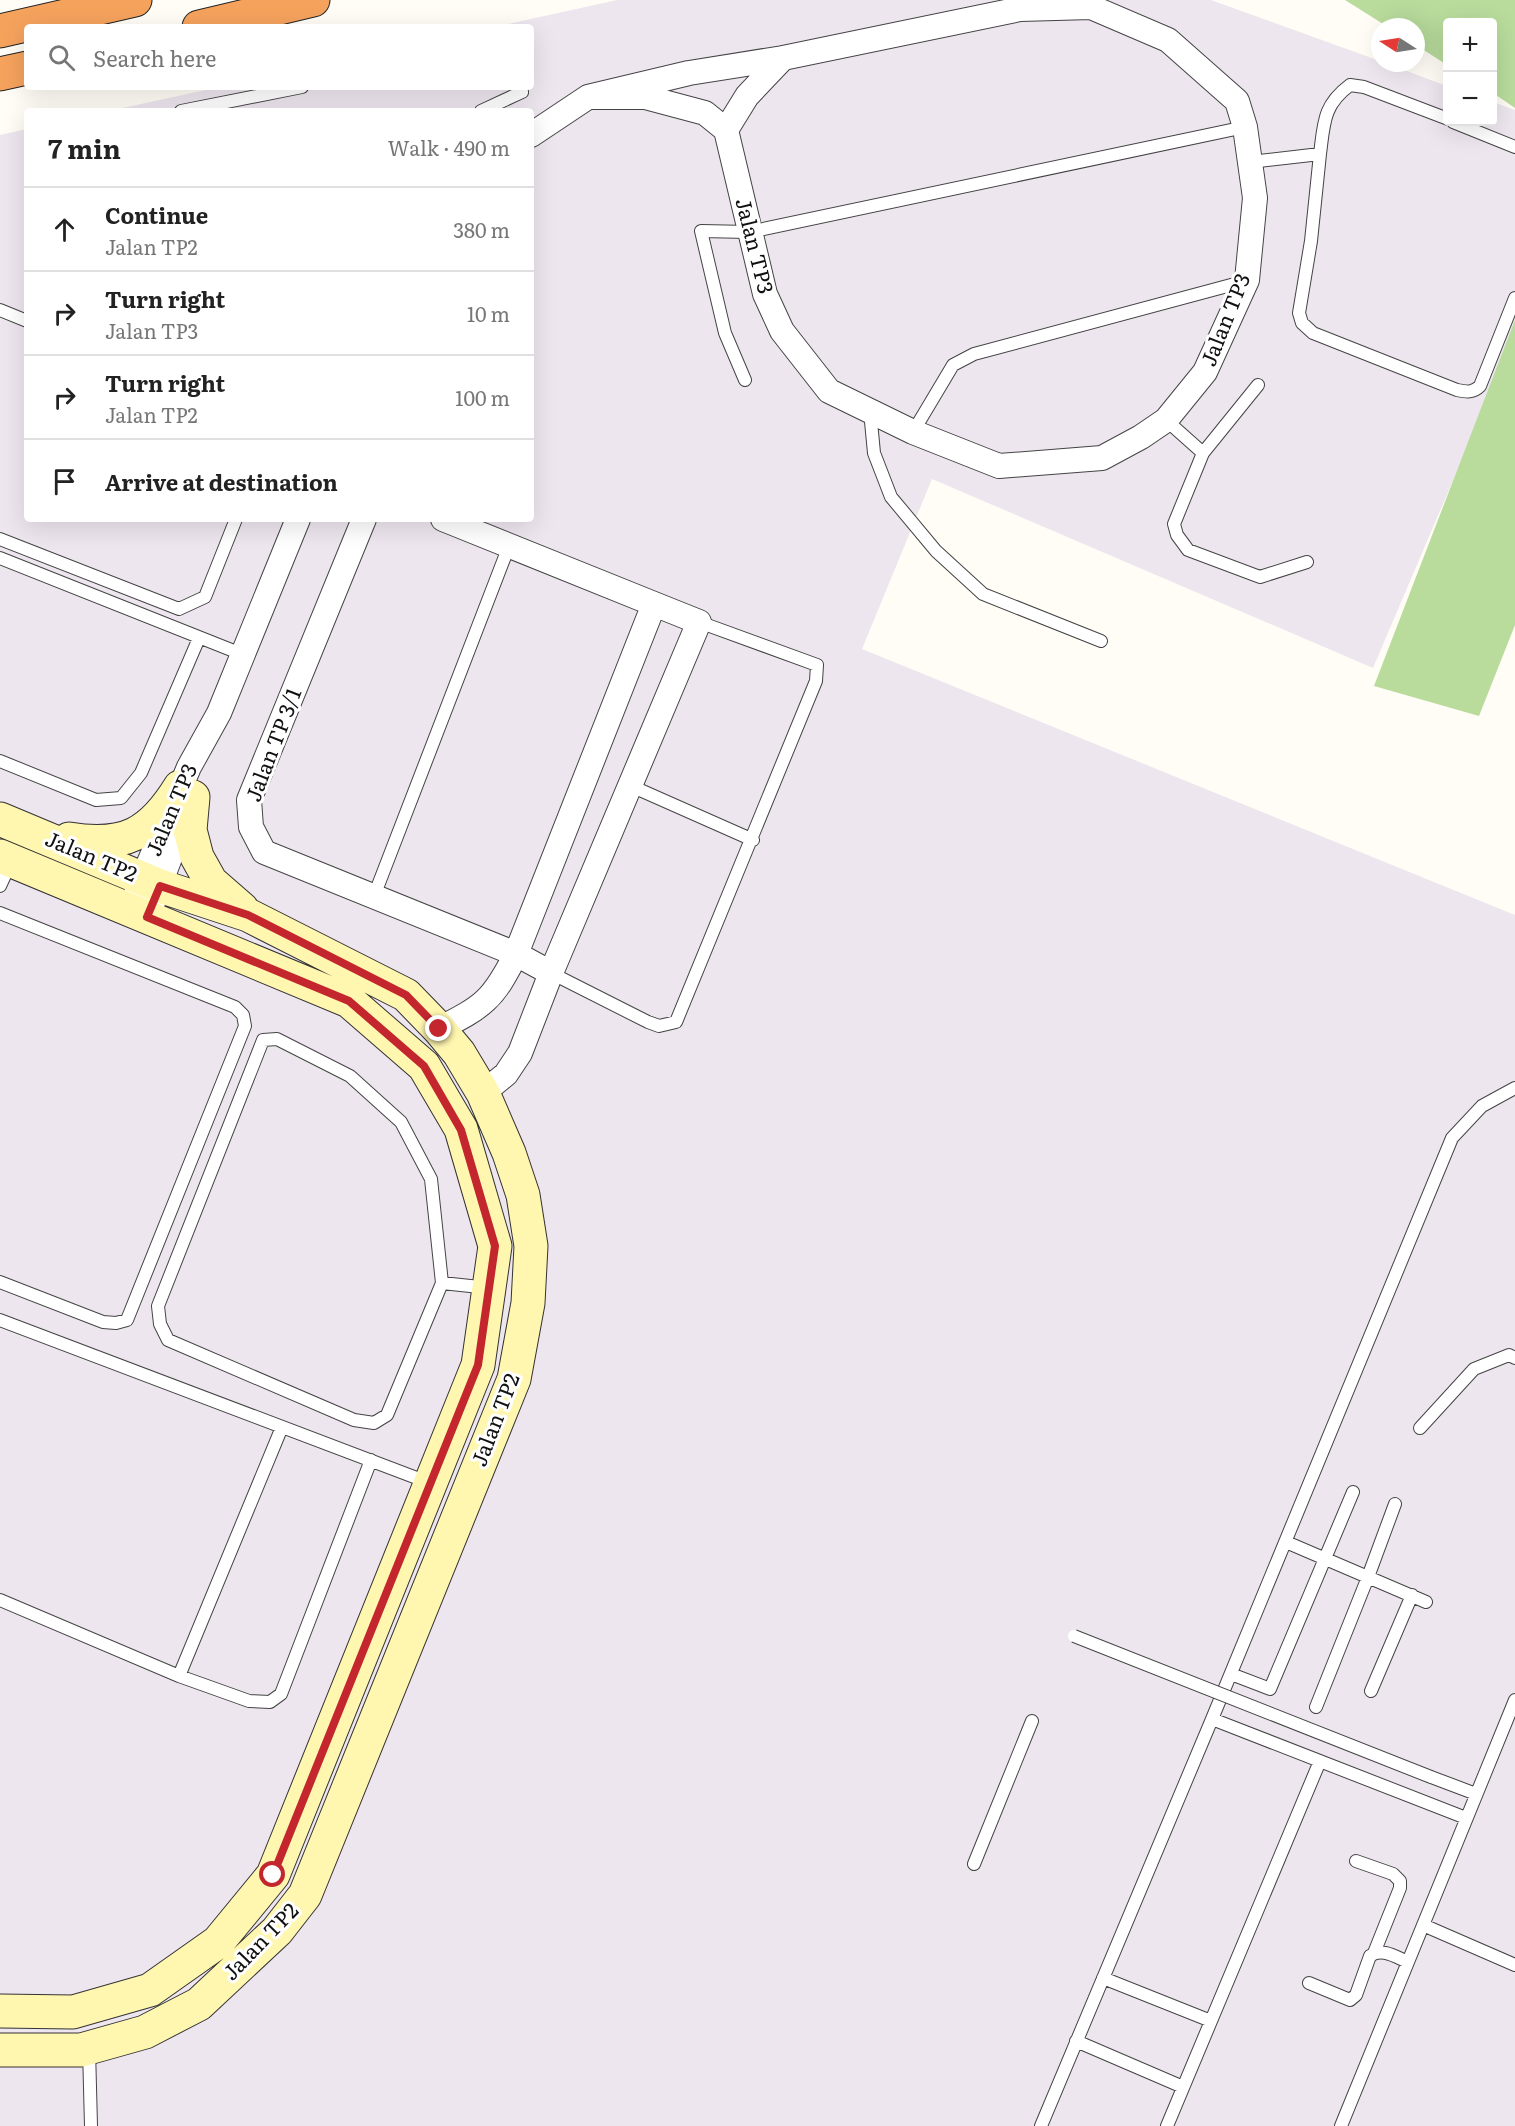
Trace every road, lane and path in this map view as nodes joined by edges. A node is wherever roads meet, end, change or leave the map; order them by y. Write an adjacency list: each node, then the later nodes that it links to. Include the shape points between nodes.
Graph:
1 (135, 0): 3 (highway)
2 (313, 0): 4 (highway)
3 (30, 24)
4 (212, 24)
5 (24, 25): 6 (highway)
6 (0, 31)
7 (783, 58): 12 (street, Jalan TP3); 17 (street, Jalan TP3, via 1020,9 1091,8 1168,40 1237,101); 18 (street, via 747,96)
8 (24, 69): 9 (highway)
9 (0, 74)
10 (287, 90): 13 (lane)
11 (522, 90): 14 (lane)
12 (588, 97): 18 (street, via 645,97 705,113); 19 (street, Jalan TP3)
13 (196, 108)
14 (487, 108)
15 (1443, 118): 21 (lane, via 1350,85 1335,96 1325,117)
16 (1463, 126): 20 (lane)
17 (1245, 127): 22 (street, Jalan TP3); 23 (lane)
18 (726, 130): 23 (street, Jalan TP3)
19 (534, 133)
20 (1515, 147)
21 (1320, 154): 22 (lane); 25 (lane, via 1299,313 1302,323 1313,333 1469,392 1480,386)
22 (1250, 162): 24 (street, Jalan TP3, via 1255,198)
23 (749, 232): 28 (lane, via 701,231 724,333); 30 (street, Jalan TP3, via 765,294 782,331 829,391)
24 (1247, 280): 31 (street, Jalan TP3, via 1205,372); 32 (lane, via 974,354 953,365)
25 (1515, 298)
26 (0, 310): 27 (lane)
27 (24, 320)
28 (745, 380)
29 (1258, 386): 33 (lane)
30 (870, 411): 32 (street, Jalan TP3); 45 (lane, via 874,453 891,497 936,550 983,594)
31 (1166, 420): 32 (street, Jalan TP3, via 1102,458 999,466); 33 (lane)
32 (913, 432)
33 (1203, 453): 41 (lane, via 1174,524 1188,550 1260,577)
34 (235, 522): 38 (lane, via 205,597 179,609)
35 (297, 522): 46 (street, Jalan TP3)
36 (363, 522): 55 (street, Jalan TP 3/1, via 249,800 251,827 264,852)
37 (450, 522): 39 (street)
38 (0, 538)
39 (509, 546): 42 (street); 55 (lane)
40 (0, 558): 44 (lane)
41 (1307, 562)
42 (654, 604): 43 (street); 59 (street)
43 (699, 622): 48 (street); 52 (lane, via 817,665 816,681)
44 (199, 638): 46 (lane); 47 (lane, via 141,773 121,798 96,800)
45 (1101, 641)
46 (244, 655): 49 (street, Jalan TP3)
47 (0, 761)
48 (631, 786): 52 (lane); 60 (street)
49 (187, 792): 51 (street, via 145,828 126,838 84,842); 54 (street, Jalan TP3); 58 (street, via 197,857 211,882)
50 (0, 819): 51 (street, Jalan TP2)
51 (38, 835): 54 (street, Jalan TP2)
52 (753, 840): 60 (lane, via 676,1022 659,1026 648,1022)
53 (4, 868): 57 (street, Jalan TP2)
54 (152, 882): 57 (street, Jalan TP3); 58 (street, Jalan TP2)
55 (374, 896): 59 (street, Jalan TP 3/1)
56 (0, 913): 64 (lane, via 235,1007 243,1015 245,1026 127,1320 104,1322)
57 (137, 913): 66 (street, Jalan TP2, via 349,1001 424,1066 461,1130 495,1246)
58 (248, 915): 61 (street, Jalan TP2, via 406,995)
59 (516, 954): 60 (street, Jalan TP 3/1); 61 (street, via 502,983 486,1001)
60 (551, 973): 63 (street, via 520,1053 506,1074)
61 (439, 1029): 63 (street, Jalan TP2)
62 (1515, 1088): 75 (lane, via 1482,1106 1452,1138)
63 (483, 1093): 104 (street, Jalan TP2, via 523,1196 531,1246 528,1303 514,1379 305,1896 277,1931 199,2004 145,2032)
64 (0, 1282)
65 (442, 1283): 65 (lane, via 431,1179 401,1122 350,1076 278,1039 263,1040 158,1306 160,1324 168,1340 354,1420 374,1423 387,1415); 66 (lane)
66 (489, 1288): 72 (street, Jalan TP2, via 478,1365)
67 (0, 1320): 69 (lane)
68 (1515, 1358): 70 (lane, via 1509,1355 1474,1369)
69 (282, 1427): 71 (lane); 83 (lane)
70 (1420, 1428)
71 (371, 1460): 72 (lane); 83 (lane, via 281,1694 270,1702 249,1701)
72 (430, 1483): 101 (street, Jalan TP2, via 273,1875 218,1942 150,1990 74,2012)
73 (1353, 1492): 76 (lane)
74 (1395, 1504): 77 (lane)
75 (1286, 1542): 76 (lane); 82 (lane)
76 (1324, 1558): 77 (lane); 82 (lane, via 1270,1689)
77 (1368, 1577): 78 (lane); 86 (lane)
78 (1412, 1595): 80 (lane); 84 (lane)
79 (0, 1600): 83 (lane)
80 (1426, 1602)
81 (1074, 1636): 91 (lane, bridge)
82 (1231, 1674): 88 (lane)
83 (179, 1676)
84 (1371, 1691)
85 (1515, 1700): 87 (lane)
86 (1316, 1707)
87 (1512, 1716): 91 (lane)
88 (1212, 1719): 90 (lane); 99 (lane)
89 (1032, 1722): 94 (lane)
90 (1320, 1761): 92 (lane); 102 (lane)
91 (1476, 1794): 92 (lane)
92 (1466, 1818): 95 (lane)
93 (1356, 1861): 96 (lane, via 1393,1874 1400,1881)
94 (974, 1864)
95 (1423, 1925): 97 (lane); 98 (lane)
96 (1374, 1953): 97 (lane); 100 (lane, via 1356,1995 1350,2000)
97 (1408, 1962): 110 (lane)
98 (1515, 1965)
99 (1103, 1978): 102 (lane); 103 (lane)
100 (1309, 1983)
101 (0, 2011)
102 (1211, 2022): 106 (lane)
103 (1076, 2041): 106 (lane); 108 (lane)
104 (89, 2047): 105 (street, Jalan TP2); 107 (lane)
105 (0, 2050)
106 (1183, 2087): 109 (lane)
107 (91, 2126)
108 (1041, 2126)
109 (1167, 2126)
110 (1341, 2126)

